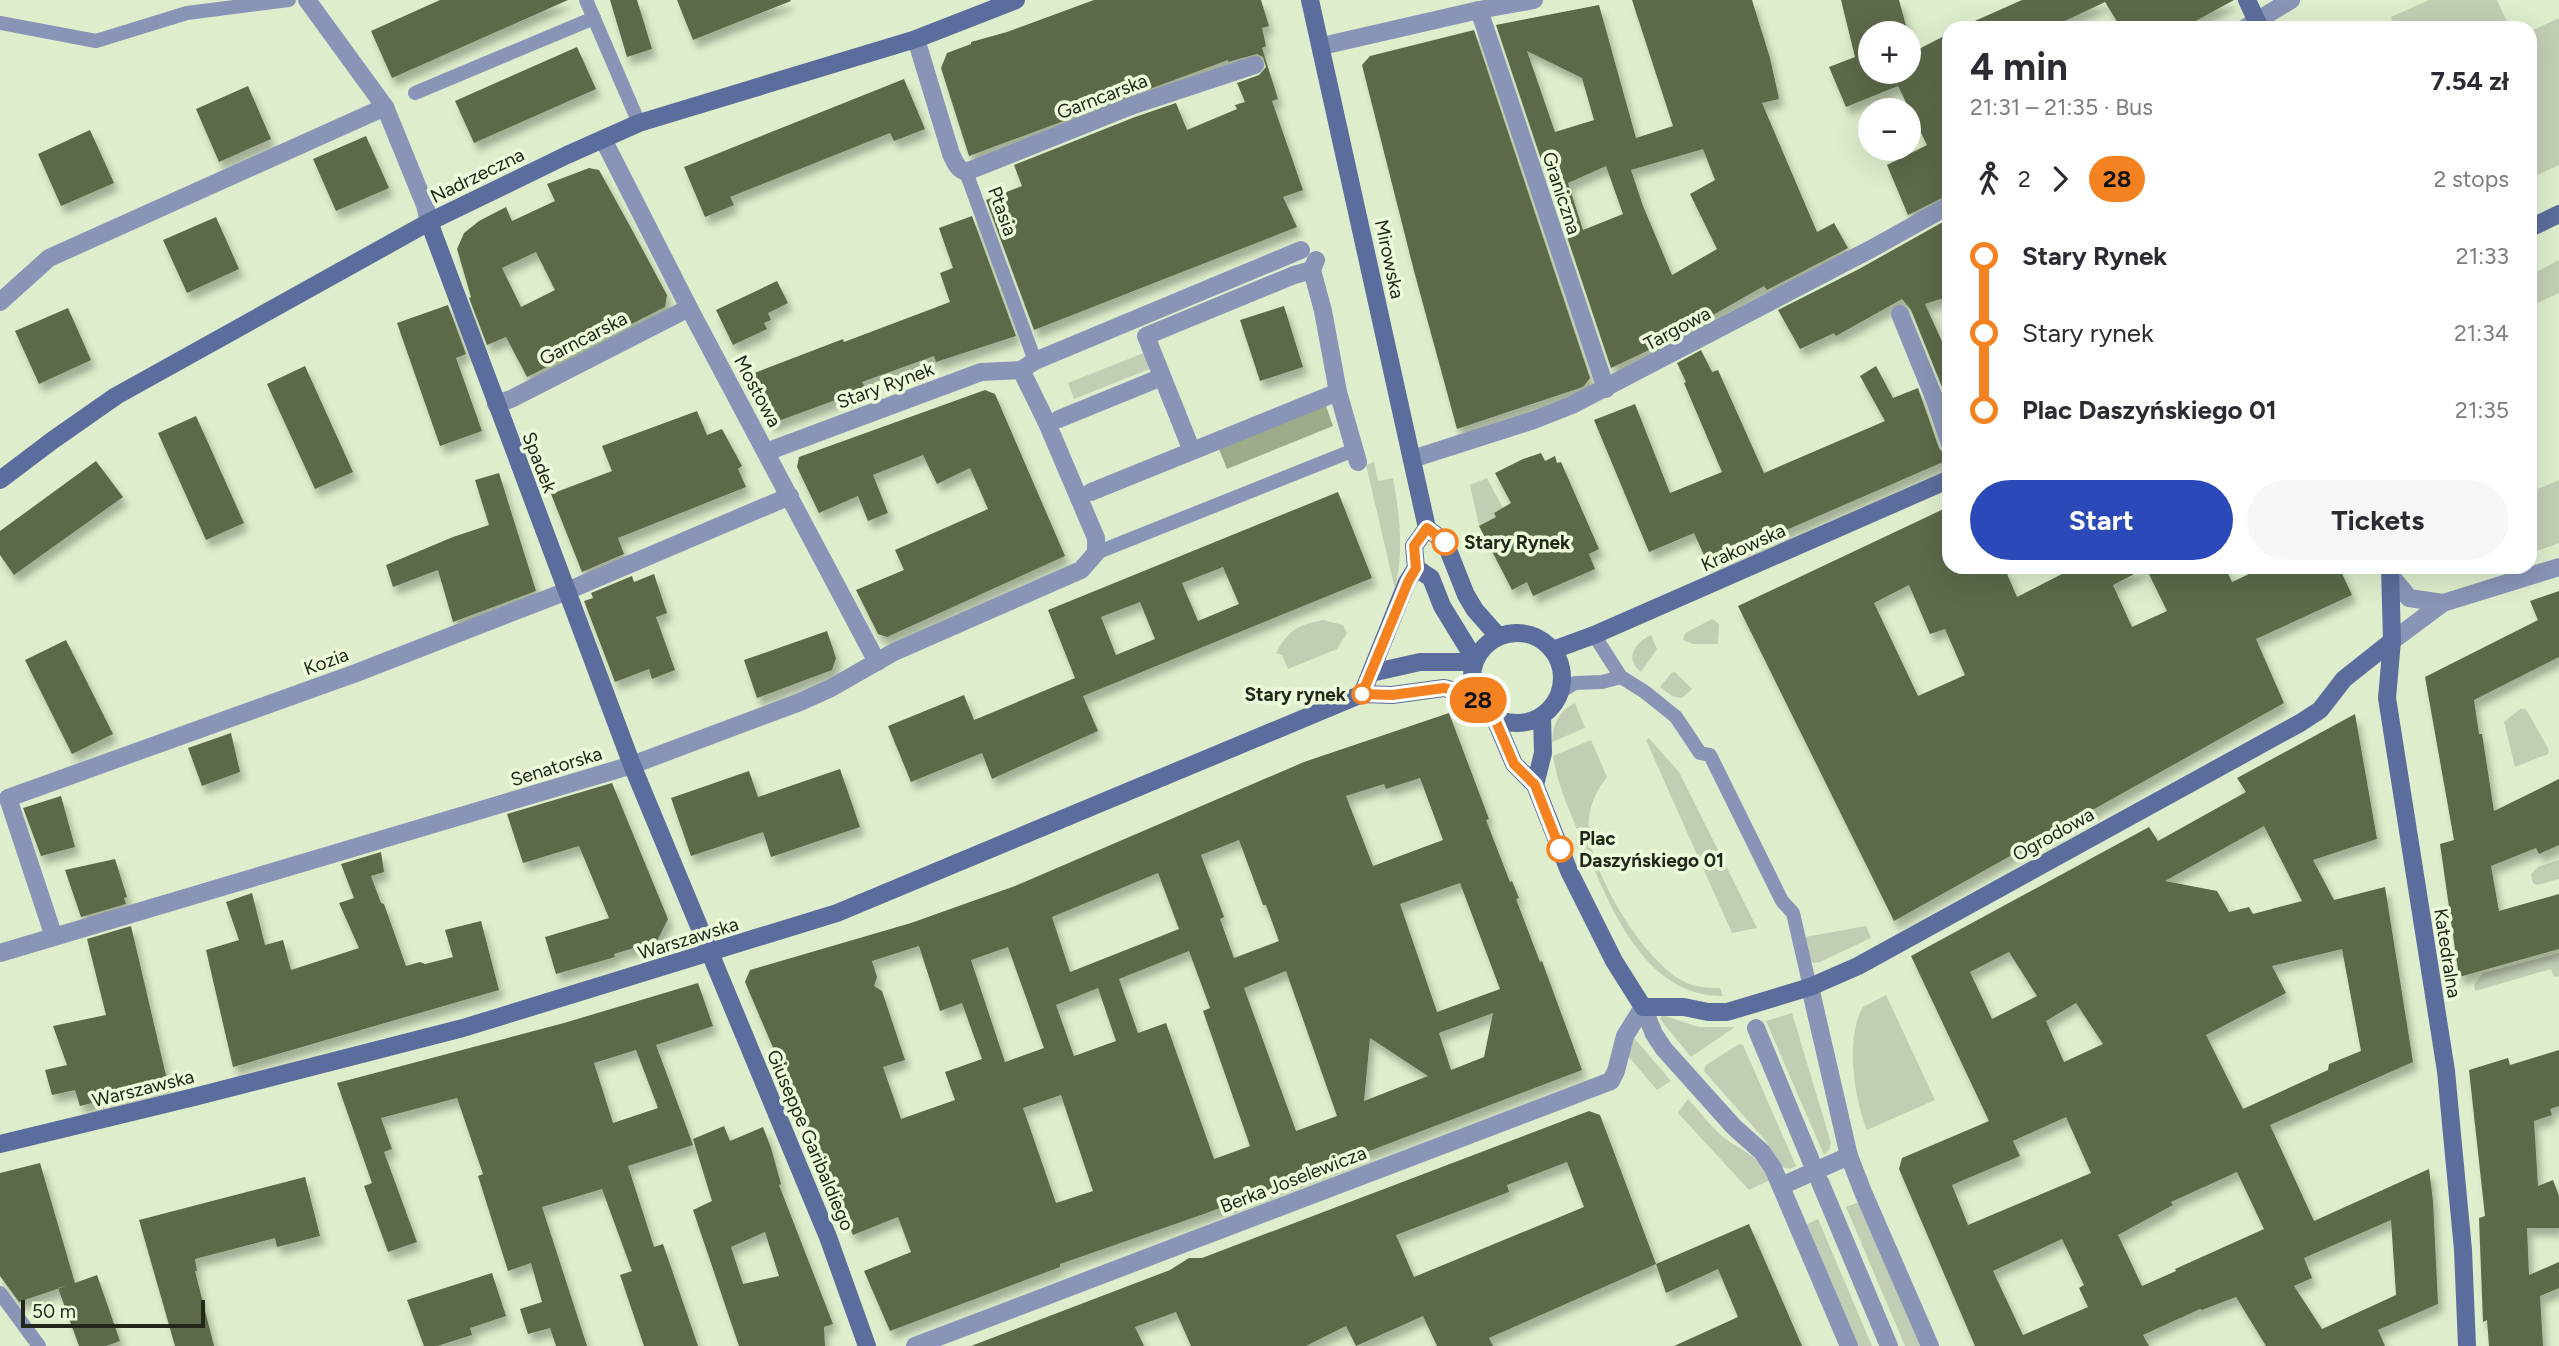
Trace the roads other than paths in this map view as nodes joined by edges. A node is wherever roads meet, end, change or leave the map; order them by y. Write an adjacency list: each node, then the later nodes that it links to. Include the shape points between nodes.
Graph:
1 (289, 0): 13 (lane, via 187,13 96,41)
2 (306, 0): 18 (street, Spadek)
3 (586, 0): 10 (lane)
4 (1016, 0): 14 (street, Nadrzeczna)
5 (1310, 0): 15 (street, Mirowska)
6 (1534, 0): 9 (street)
7 (2247, 0): 11 (street)
8 (2291, 0): 12 (street)
9 (1479, 10): 15 (street); 32 (street, Graniczna)
10 (594, 19): 17 (lane); 19 (lane)
11 (2253, 21)
12 (2262, 21)
13 (0, 23)
14 (916, 39): 19 (street, Nadrzeczna); 21 (street, Ptasia, via 951,154)
15 (1322, 46): 40 (street, Mirowska)
16 (1255, 65): 21 (street, Garncarska, via 1131,106)
17 (415, 93)
18 (385, 107): 24 (street, Spadek); 27 (street, via 49,258)
19 (639, 123): 20 (street, Nadrzeczna)
20 (603, 139): 24 (street, Nadrzeczna); 28 (street, Mostowa)
21 (966, 172): 30 (lane, Ptasia)
22 (1942, 209): 32 (street, Targowa)
23 (2559, 214): 25 (street)
24 (429, 222): 34 (street, Spadek); 41 (street, Nadrzeczna, via 117,396)
25 (2537, 225)
26 (1309, 260): 30 (street, Stary Rynek); 31 (street, via 1146,336); 33 (street)
27 (0, 302)
28 (689, 308): 34 (street, Garncarska); 38 (street, Mostowa)
29 (1900, 314): 36 (street)
30 (1028, 365): 38 (street, Stary Rynek, via 981,372); 46 (street, via 1028,379 1084,507)
31 (1162, 377): 35 (street); 37 (street)
32 (1606, 389): 40 (street, Targowa, via 1534,420)
33 (1338, 392): 37 (street); 39 (street)
34 (496, 404): 53 (street, Spadek)
35 (1059, 419)
36 (1942, 421)
37 (1192, 451): 43 (street)
38 (766, 452): 44 (street, Mostowa)
39 (1356, 456): 46 (lane)
40 (1412, 459): 45 (street, Mirowska)
41 (0, 480)
42 (1942, 483): 55 (street, Krakowska)
43 (1091, 492)
44 (790, 496): 53 (street, Kozia); 60 (street, Mostowa)
45 (1427, 528): 48 (street, via 1414,546); 56 (street, Mirowska, via 1445,542 1466,595)
46 (1097, 554): 60 (street, Senatorska, via 1081,570)
47 (2559, 567): 52 (street, Ogrodowa)
48 (1416, 568): 59 (street, via 1431,578); 61 (street)
49 (2391, 574): 57 (street, Katedralna)
50 (2392, 574): 54 (street, Ogrodowa, via 2409,598)
51 (2536, 574): 54 (street, Ogrodowa)
52 (2537, 574)
53 (567, 591): 68 (street, Spadek); 70 (street, Kozia, via 221,723 8,798)
54 (2443, 603): 57 (street, Ogrodowa)
55 (1594, 635): 58 (street, Krakowska); 62 (lane)
56 (1498, 636): 58 (street, via 1527,634 1542,639); 59 (street)
57 (2392, 641): 73 (street, Ogrodowa, via 2349,674 2314,715 1858,966); 88 (street, Katedralna, via 2387,698 2449,1097)
58 (1553, 650): 63 (street, via 1560,663)
59 (1474, 661): 61 (street, via 1420,662); 65 (street)
60 (877, 662): 68 (street, Senatorska, via 800,702)
61 (1371, 673): 64 (street)
62 (1621, 677): 63 (lane, via 1576,683); 73 (lane, via 1676,717 1700,752 1710,755 1782,901 1793,913)
63 (1560, 692): 66 (street)
64 (1362, 694): 65 (street, Warszawska, via 1444,688); 72 (street, Warszawska, via 869,901)
65 (1475, 696): 67 (street)
66 (1542, 716): 67 (street, via 1518,723); 69 (street, via 1543,753)
67 (1494, 717): 69 (street, via 1514,764)
68 (632, 765): 70 (street, Senatorska); 72 (street, Spadek)
69 (1535, 785): 74 (street, via 1569,871)
70 (54, 937): 71 (street, Senatorska)
71 (0, 953)
72 (709, 953): 76 (street, Warszawska, via 463,1028); 83 (street, Giuseppe Garibaldiego, via 828,1237)
73 (1810, 987): 74 (street, Ogrodowa, via 1727,1012); 77 (street)
74 (1643, 1007): 80 (street, via 1664,1049 1762,1152); 84 (street, Berka Joselewicza, via 1625,1036 1611,1081)
75 (1756, 1028): 78 (street)
76 (0, 1144)
77 (1849, 1156): 80 (street); 87 (street)
78 (1811, 1160)
79 (1820, 1182): 86 (street)
80 (1781, 1186): 85 (street)
81 (0, 1293): 82 (lane)
82 (40, 1346)
83 (867, 1346)
84 (915, 1346)
85 (1849, 1346)
86 (1889, 1346)
87 (1930, 1346)
88 (2467, 1346)

